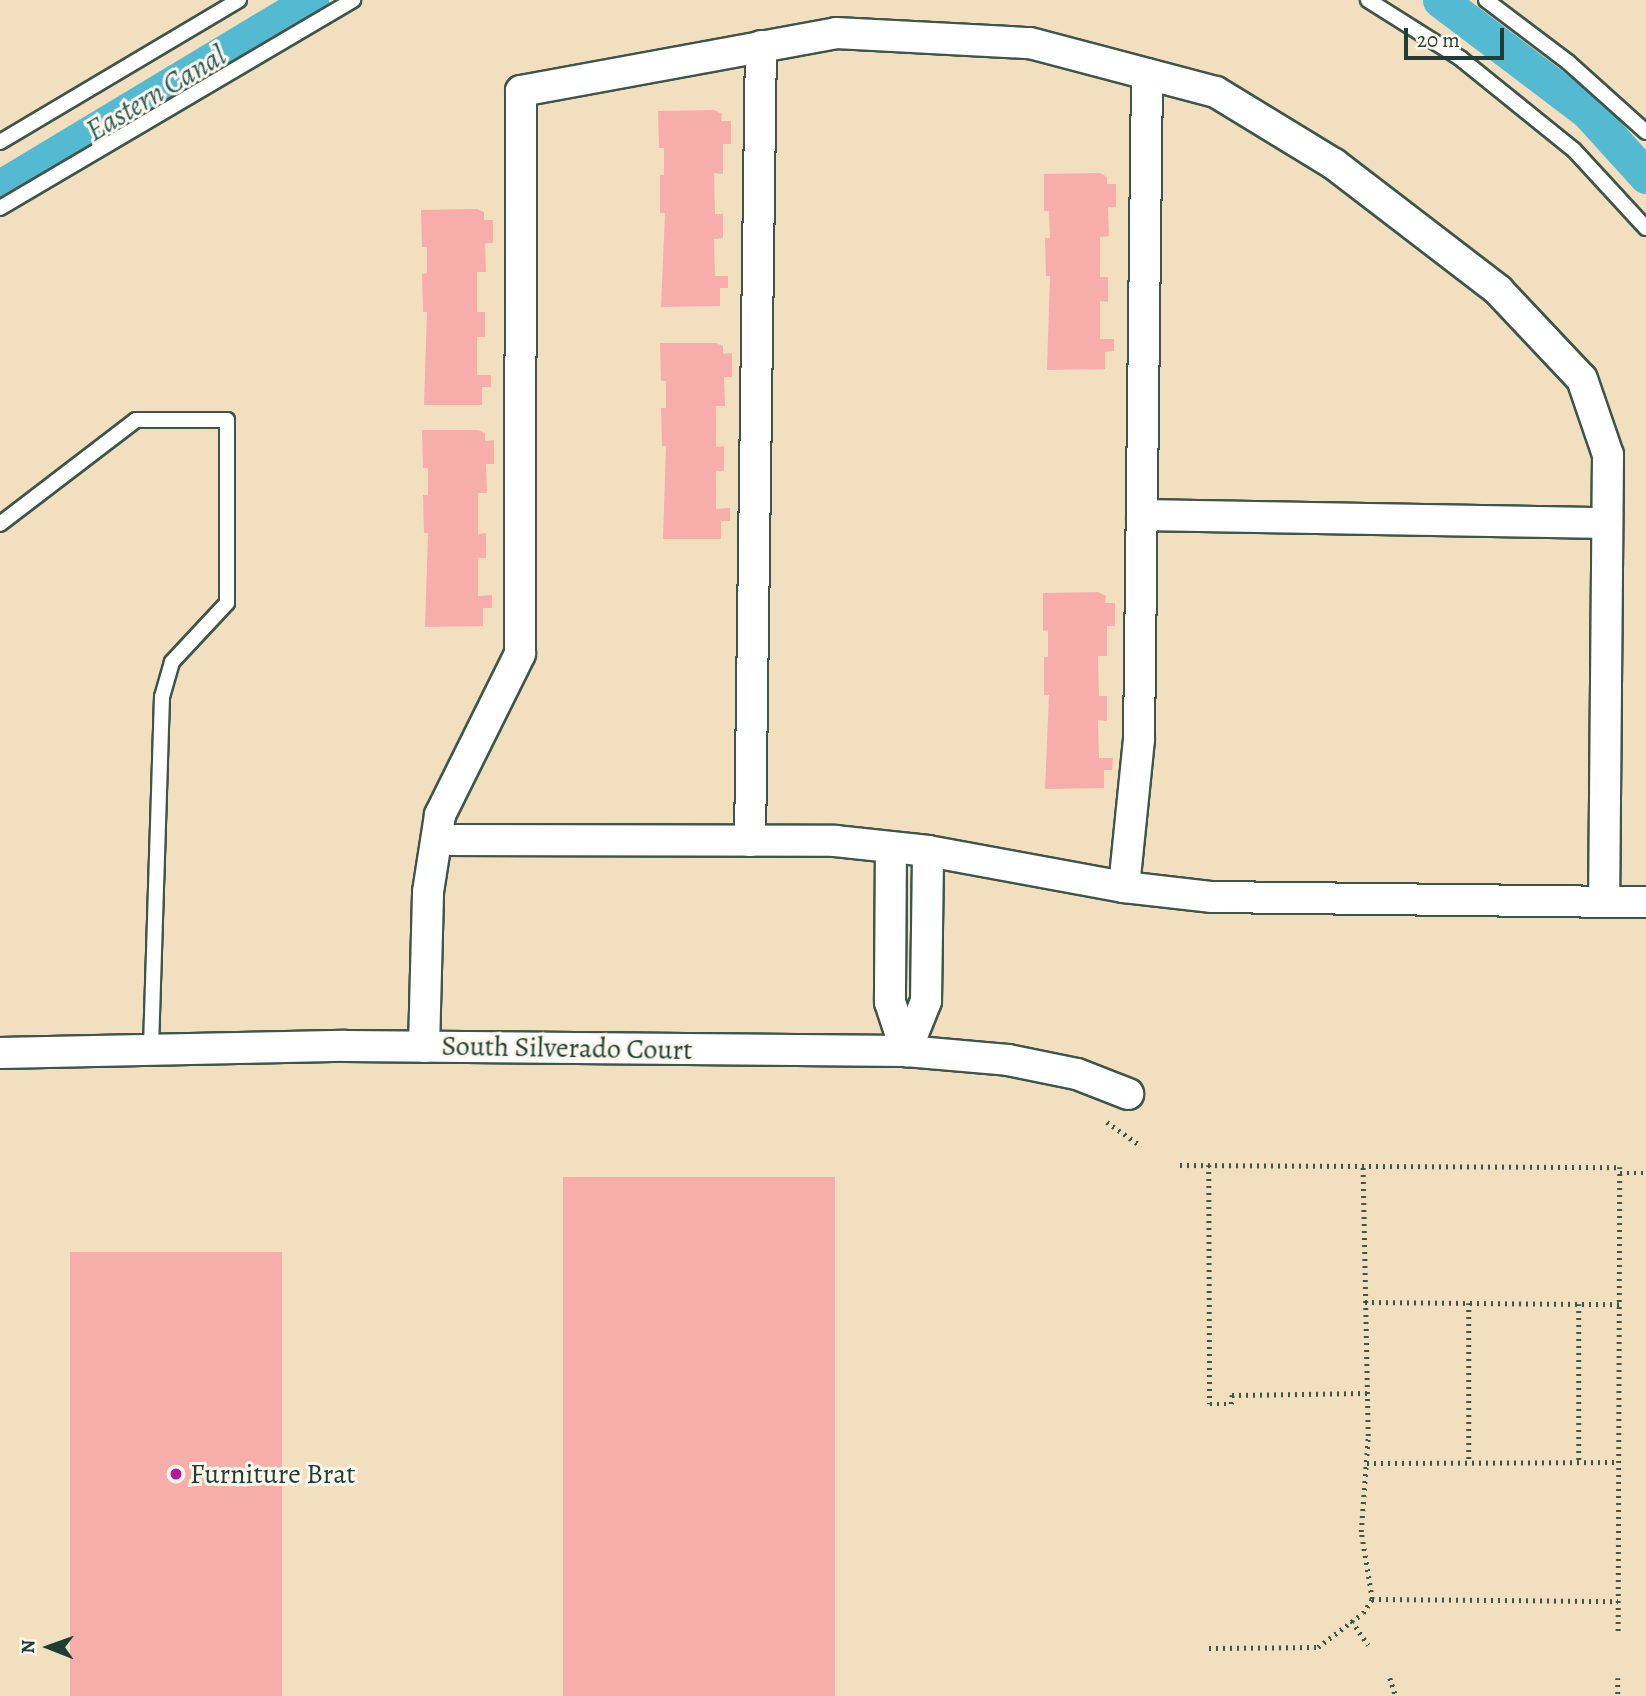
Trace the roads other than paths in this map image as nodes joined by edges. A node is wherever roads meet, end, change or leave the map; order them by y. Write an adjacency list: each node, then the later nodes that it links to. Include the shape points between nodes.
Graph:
1 (239, 0): 8 (lane)
2 (353, 0): 9 (lane)
3 (1368, 0): 10 (lane, via 1460,58 1574,150)
4 (1486, 0): 7 (lane, via 1569,62)
5 (761, 47): 6 (street, via 836,33 1030,43); 14 (street, via 521,91 520,654 440,815); 15 (street)
6 (1147, 74): 11 (street); 12 (street, via 1216,92 1334,164 1498,290 1582,379 1608,455)
7 (1646, 132)
8 (0, 142)
9 (0, 208)
10 (1646, 228)
11 (1142, 515): 12 (street); 18 (street, via 1139,740)
12 (1607, 523): 19 (street)
13 (0, 524): 23 (lane, via 136,420 227,421 227,603 172,662 162,697)
14 (438, 840): 15 (street); 21 (street, via 428,892)
15 (750, 841): 16 (street)
16 (891, 847): 17 (street); 22 (street, via 890,1002)
17 (928, 851): 18 (street); 22 (street, via 926,1001)
18 (1124, 887): 19 (street, via 1212,897)
19 (1604, 902): 20 (street)
20 (1646, 902)
21 (424, 1047): 22 (street, South Silverado Court); 23 (street, South Silverado Court)
22 (906, 1051): 25 (street, South Silverado Court, via 1008,1060 1077,1074)
23 (151, 1052): 24 (street, South Silverado Court)
24 (0, 1053)
25 (1128, 1094)

